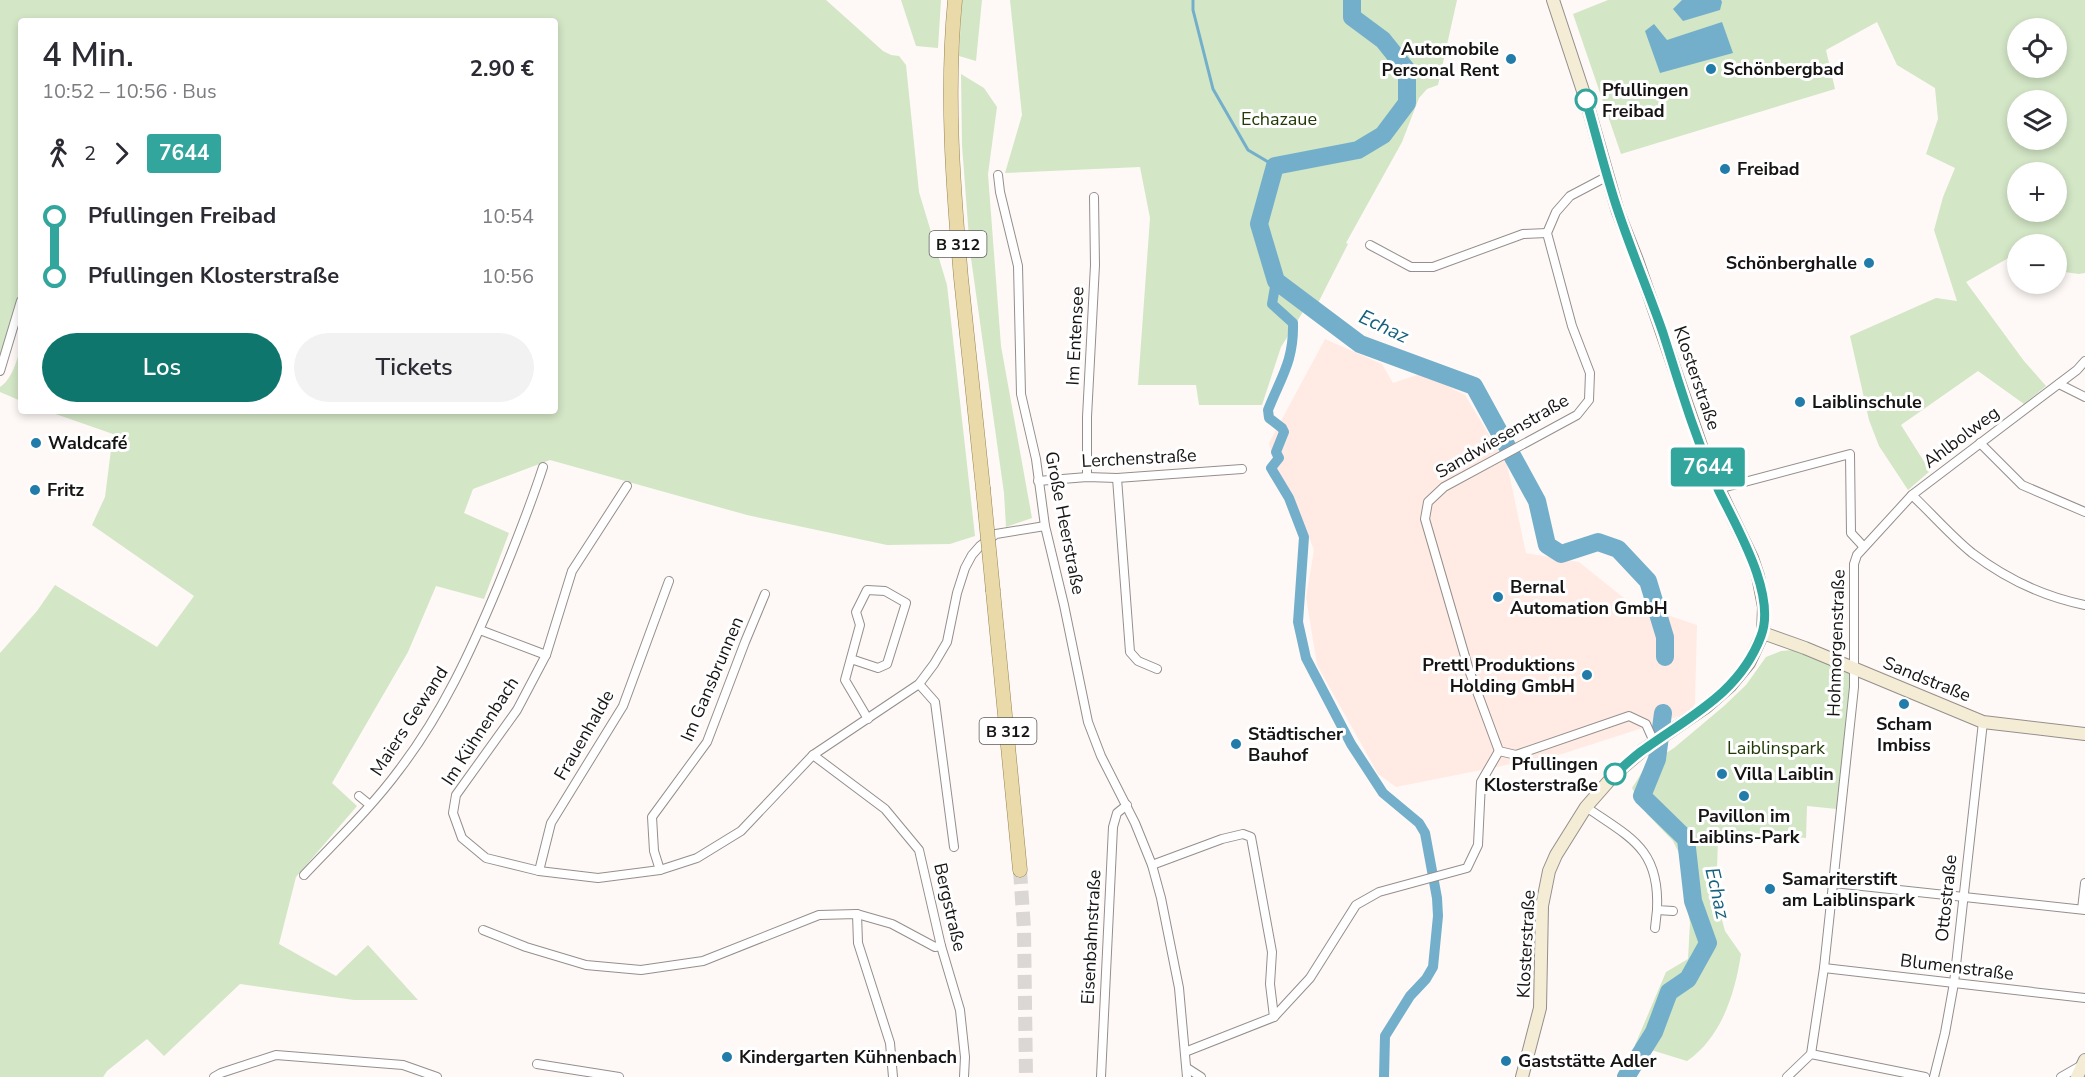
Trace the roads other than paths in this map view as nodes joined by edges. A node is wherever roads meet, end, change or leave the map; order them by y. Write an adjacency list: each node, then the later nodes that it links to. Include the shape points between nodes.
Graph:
1 (955, 0): 48 (main road, B 312, bridge, via 950,91 952,173)
2 (1553, 0): 4 (main road, Klosterstraße)
3 (998, 175): 18 (street, Große Heerstraße, via 1018,266 1021,394)
4 (1608, 176): 6 (street, via 1570,196 1556,212); 20 (main road, Klosterstraße)
5 (1094, 197): 16 (street, Im Entensee)
6 (1547, 233): 7 (street, via 1523,234 1433,267 1411,267); 39 (street, Sandwiesenstraße, via 1572,326 1590,373 1589,400 1577,415 1444,487 1428,502 1425,519 1469,670)
7 (1370, 245)
8 (18, 311): 10 (street)
9 (2085, 361): 11 (street, Ahlbolweg)
10 (0, 371)
11 (2059, 384): 12 (street); 13 (street, Ahlbolweg)
12 (2085, 397)
13 (1980, 443): 21 (street, Ahlbolweg); 22 (street, via 2022,485)
14 (543, 467): 28 (street, Maiers Gewand)
15 (1242, 469): 17 (street, Lerchenstraße)
16 (1087, 477): 17 (street, Lerchenstraße); 18 (street, Lerchenstraße)
17 (1117, 478): 32 (street, via 1130,652 1138,661)
18 (1038, 481): 23 (street, Große Heerstraße)
19 (627, 486): 30 (street, Im Kühnenbach, via 572,572)
20 (1718, 489): 24 (street, Hohmorgenstraße, via 1850,454 1851,533); 29 (main road, Klosterstraße, via 1758,576 1764,607)
21 (1912, 495): 24 (street, Ahlbolweg); 27 (street, via 1971,552 2002,573 2060,600)
22 (2085, 512)
23 (1045, 526): 34 (street, Im Kühnenbach, via 996,534 972,555 957,593 947,642); 43 (street, Große Heerstraße, via 1086,716 1101,756)
24 (1863, 546): 33 (street, Hohmorgenstraße, via 1854,564)
25 (669, 581): 49 (street, Frauenhalde, via 623,706 551,823)
26 (765, 594): 47 (street, Im Gansbrunnen, via 707,742 652,817 654,851)
27 (2085, 605)
28 (480, 630): 30 (street); 42 (street, Maiers Gewand, via 441,707 403,766)
29 (1762, 633): 33 (main road, Sandstraße); 38 (main road, Klosterstraße, via 1749,663 1730,686)
30 (546, 655): 49 (street, Im Kühnenbach, via 517,710 456,795 453,813 462,838 486,858)
31 (850, 659): 31 (street, via 860,625 856,612 867,590 885,591 906,603 887,664 878,668); 35 (street, via 845,680)
32 (1157, 669)
33 (1855, 669): 36 (main road, Sandstraße); 51 (street, Hohmorgenstraße)
34 (919, 684): 35 (street, Im Kühnenbach); 45 (street, via 935,702)
35 (868, 719): 40 (street, Im Kühnenbach)
36 (1983, 722): 37 (main road, Sandstraße); 53 (street, Ottostraße)
37 (2085, 734)
38 (1654, 742): 39 (street, via 1646,724 1629,716 1516,755); 44 (main road, Klosterstraße, via 1615,774)
39 (1499, 751): 64 (street, via 1481,782 1478,845 1467,868 1379,892 1356,905 1310,978)
40 (813, 755): 47 (street, Im Kühnenbach, via 741,831 697,858); 60 (street, Bergstraße, via 885,809 919,850)
41 (359, 796): 42 (street)
42 (370, 805): 50 (street, Maiers Gewand)
43 (1127, 805): 46 (street, Große Heerstraße); 75 (street, Eisenbahnstraße, via 1117,813 1113,827)
44 (1586, 807): 54 (street, via 1644,850 1658,890); 77 (main road, Klosterstraße, via 1549,872 1542,906 1540,1008)
45 (954, 846)
46 (1152, 865): 64 (street, via 1222,839 1243,834 1251,837 1272,952); 65 (street, Große Heerstraße, via 1174,955)
47 (660, 870): 49 (street, Im Kühnenbach, via 598,878)
48 (1020, 870)
49 (539, 871)
50 (304, 874)
51 (1834, 883): 53 (street); 61 (street, Hohmorgenstraße)
52 (2085, 883): 55 (street)
53 (1963, 896): 55 (street); 62 (street, Ottostraße)
54 (1657, 910): 56 (street); 58 (street)
55 (2084, 910)
56 (1673, 911)
57 (857, 914): 59 (street, via 819,915 703,960 641,969 586,965); 60 (street, via 892,924 935,947); 73 (street, via 858,944 890,1042)
58 (1655, 928)
59 (483, 930)
60 (941, 946): 74 (street, Bergstraße, via 960,1010)
61 (1824, 968): 62 (street, Blumenstraße); 66 (street, Hohmorgenstraße)
62 (1954, 982): 63 (street, Blumenstraße); 80 (street, Ottostraße)
63 (2085, 998)
64 (1274, 1017): 65 (street)
65 (1185, 1052): 69 (street, Große Heerstraße)
66 (1811, 1054): 78 (street); 79 (street)
67 (537, 1064): 72 (street)
68 (2081, 1067): 81 (street); 82 (street)
69 (1187, 1073): 76 (street)
70 (214, 1077): 71 (street, via 276,1055 403,1065)
71 (437, 1077)
72 (619, 1077)
73 (893, 1077)
74 (964, 1077)
75 (1101, 1077)
76 (1201, 1077)
77 (1522, 1077)
78 (1787, 1077)
79 (1925, 1077)
80 (1934, 1077)
81 (2061, 1077)
82 (2071, 1077)

